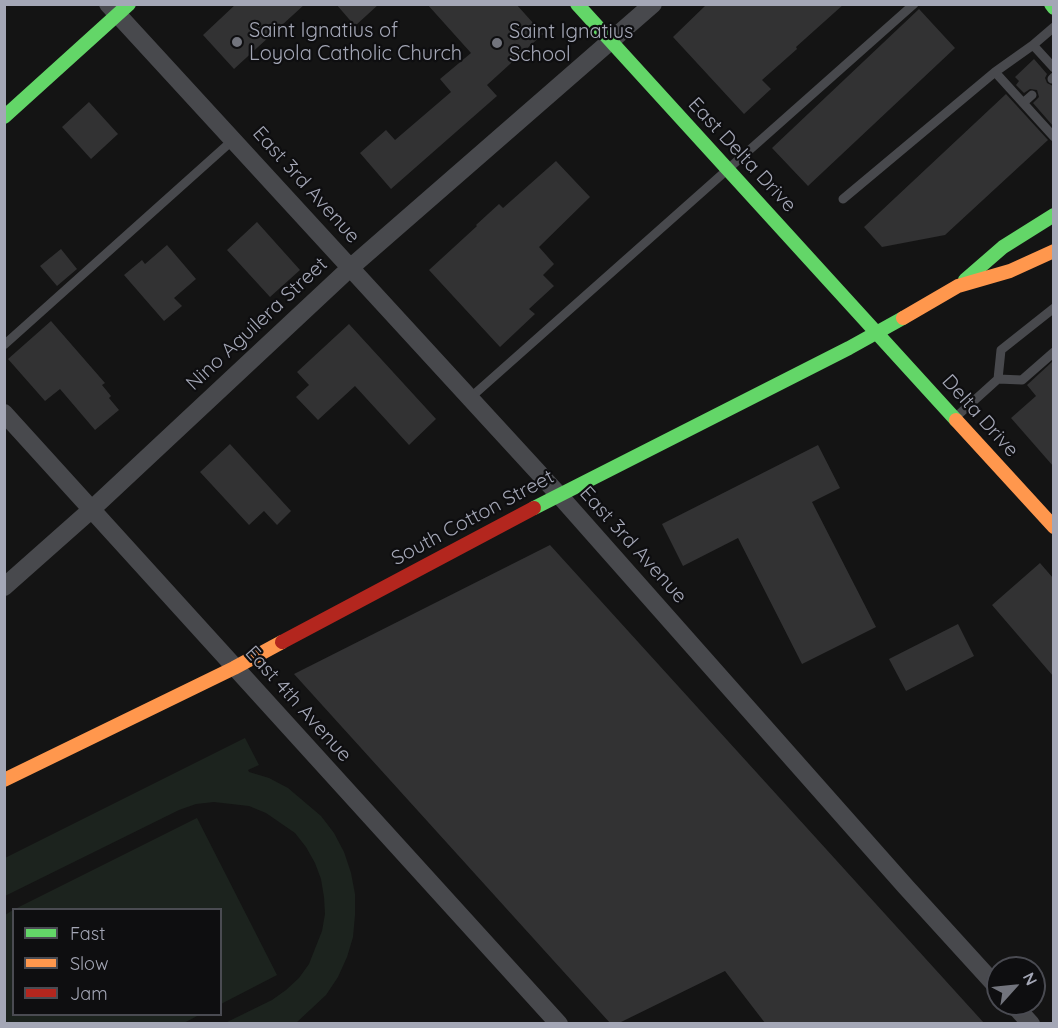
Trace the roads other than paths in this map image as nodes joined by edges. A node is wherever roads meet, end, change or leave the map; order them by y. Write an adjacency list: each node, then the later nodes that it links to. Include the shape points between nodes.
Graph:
1 (578, 4): 6 (street, East Delta Drive)
2 (653, 4): 6 (street, Nino Aguilera Street)
3 (914, 4): 15 (lane)
4 (118, 8): 12 (street); 14 (street, East 3rd Avenue)
5 (1053, 27): 7 (lane)
6 (611, 42): 15 (street, East Delta Drive); 19 (street, Nino Aguilera Street)
7 (1033, 45): 8 (lane); 9 (lane)
8 (1053, 68)
9 (995, 72): 11 (lane); 16 (lane)
10 (1032, 95): 11 (lane)
11 (1023, 103): 13 (lane)
12 (4, 117)
13 (1052, 134)
14 (234, 139): 19 (street, East 3rd Avenue); 23 (lane)
15 (728, 168): 22 (street, East Delta Drive); 26 (lane)
16 (843, 199)
17 (1053, 215): 20 (street, South Cotton Street, via 1003,247)
18 (1053, 251): 20 (street, South Cotton Street, via 1010,271)
19 (350, 268): 26 (street, East 3rd Avenue); 30 (street, Nino Aguilera Street)
20 (958, 286): 22 (street, South Cotton Street)
21 (1053, 308): 25 (lane, via 1001,350)
22 (877, 332): 28 (street, Delta Drive); 29 (street, South Cotton Street)
23 (4, 345)
24 (1053, 352): 25 (lane, via 1022,380)
25 (998, 379): 28 (lane)
26 (470, 398): 29 (street, East 3rd Avenue)
27 (4, 413): 30 (street, East 4th Avenue)
28 (955, 418): 31 (street, Delta Drive)
29 (559, 495): 33 (street, South Cotton Street); 35 (street, East 3rd Avenue)
30 (92, 509): 32 (street, Nino Aguilera Street); 33 (street, East 4th Avenue)
31 (1053, 526)
32 (4, 587)
33 (234, 668): 34 (street, South Cotton Street); 36 (street, East 4th Avenue)
34 (4, 780)
35 (986, 975)
36 (559, 1023)

